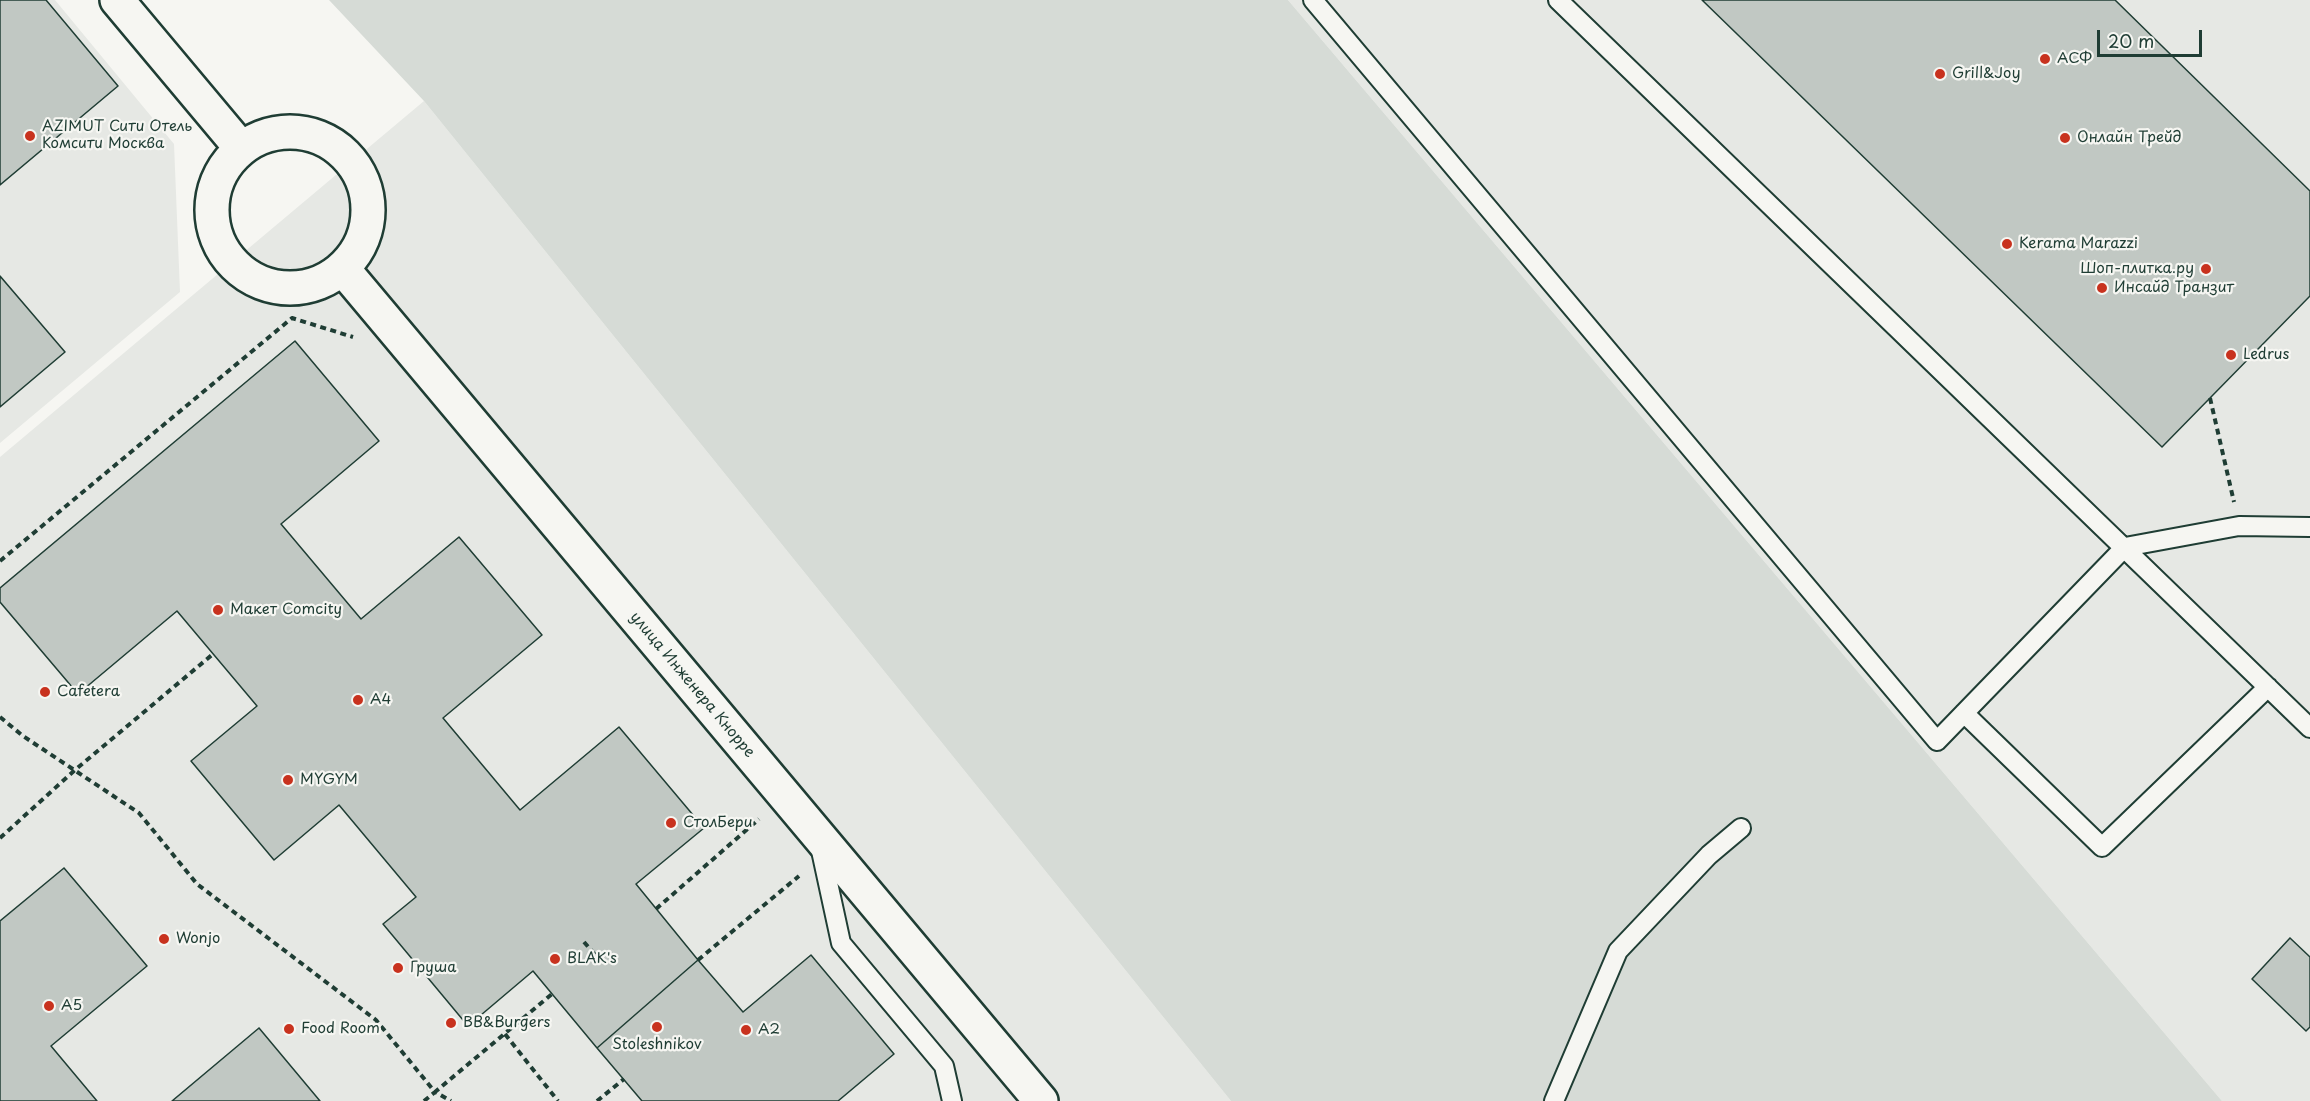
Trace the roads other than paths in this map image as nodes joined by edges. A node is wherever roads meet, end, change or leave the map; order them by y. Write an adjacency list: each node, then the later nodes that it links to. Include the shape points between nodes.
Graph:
1 (117, 0): 4 (street)
2 (1313, 0): 9 (lane, via 1937,741)
3 (1558, 0): 7 (lane)
4 (241, 148): 5 (street, via 281,132 306,133 329,142 349,157 362,178 368,226 359,249); 5 (street, via 220,174 212,200 213,227 224,253 242,273 266,285 293,289 320,283)
5 (343, 269): 12 (street, улица Инженера Кнорре)
6 (2310, 527): 7 (lane, via 2239,526)
7 (2125, 547): 8 (lane); 9 (lane)
8 (2268, 687): 9 (lane, via 2102,847); 10 (lane)
9 (1964, 713)
10 (2310, 728)
11 (1741, 828): 15 (lane, via 1709,855 1618,951)
12 (818, 836): 13 (lane, via 841,943 945,1066); 14 (street, улица Инженера Кнорре)
13 (952, 1101)
14 (1041, 1101)
15 (1554, 1101)

